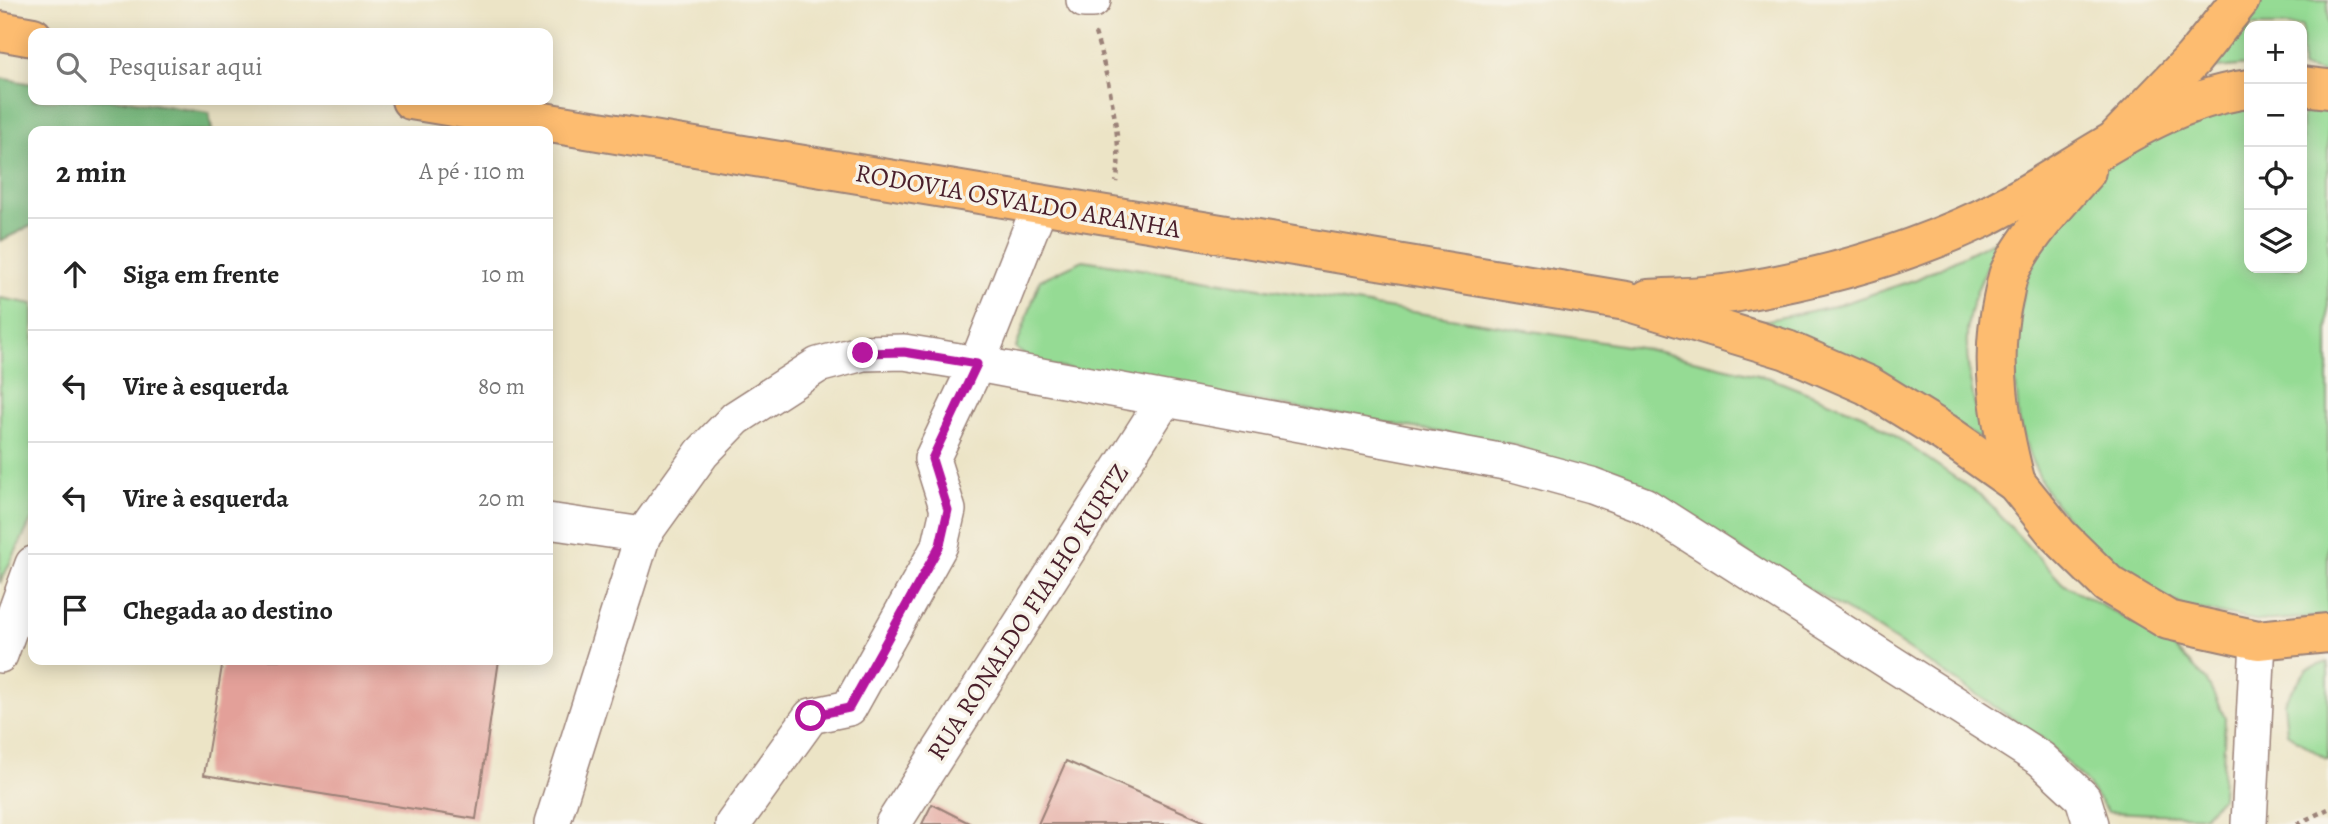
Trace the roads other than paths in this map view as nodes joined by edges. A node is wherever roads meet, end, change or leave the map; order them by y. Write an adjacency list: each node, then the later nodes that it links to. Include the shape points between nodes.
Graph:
1 (2240, 0): 8 (main road, via 2193,59)
2 (0, 31): 3 (main road)
3 (28, 36)
4 (2307, 87): 5 (main road)
5 (2328, 89)
6 (2244, 90): 8 (main road, via 2214,93 2179,106)
7 (441, 105): 9 (main road, RODOVIA OSVALDO ARANHA)
8 (2109, 146): 10 (main road, via 1985,217 1911,250 1742,292); 13 (main road, via 2053,208 2009,273 1998,323 1996,367 2004,438)
9 (1040, 205): 10 (main road, RODOVIA OSVALDO ARANHA); 11 (street)
10 (1626, 301): 13 (main road, via 1787,350 1867,385)
11 (977, 364): 12 (street); 15 (street, via 904,352 863,353 818,365 736,418 702,453); 21 (street, via 932,459 948,510 940,545 849,708 811,716)
12 (1164, 400): 22 (street, RUA RONALDO FIALHO KURTZ); 23 (street, via 1510,463 1644,505 2041,760 2083,798)
13 (2016, 484): 18 (main road, via 2058,535 2108,584 2168,620)
14 (553, 522): 15 (street)
15 (643, 535): 20 (street)
16 (28, 578): 19 (street)
17 (2328, 633): 18 (main road)
18 (2258, 640): 24 (street)
19 (0, 655)
20 (552, 824)
21 (733, 824)
22 (893, 824)
23 (2091, 824)
24 (2249, 824)

